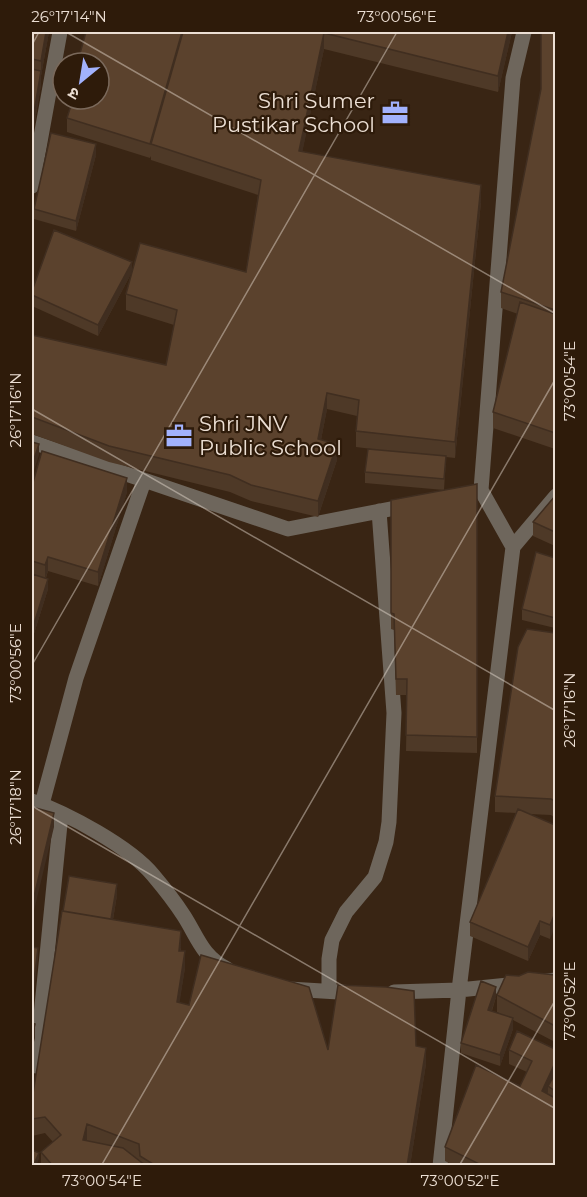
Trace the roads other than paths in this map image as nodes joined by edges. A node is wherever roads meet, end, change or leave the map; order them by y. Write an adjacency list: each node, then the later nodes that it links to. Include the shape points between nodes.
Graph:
1 (60, 32): 3 (street)
2 (524, 32): 9 (street, via 513,78 476,491)
3 (32, 186)
4 (32, 442): 5 (street)
5 (144, 481): 8 (street, via 288,529); 10 (street)
6 (555, 496): 9 (street)
7 (424, 502): 8 (street)
8 (379, 511): 16 (street, via 394,713 389,822 375,877 346,912 332,939)
9 (513, 547): 15 (street)
10 (37, 802): 11 (street)
11 (61, 814): 12 (street, via 134,854 184,916 199,945 215,963); 17 (street)
12 (237, 975)
13 (555, 980): 15 (street)
14 (271, 984): 16 (street)
15 (459, 990): 16 (street); 18 (street)
16 (329, 991)
17 (36, 1066)
18 (440, 1166)

